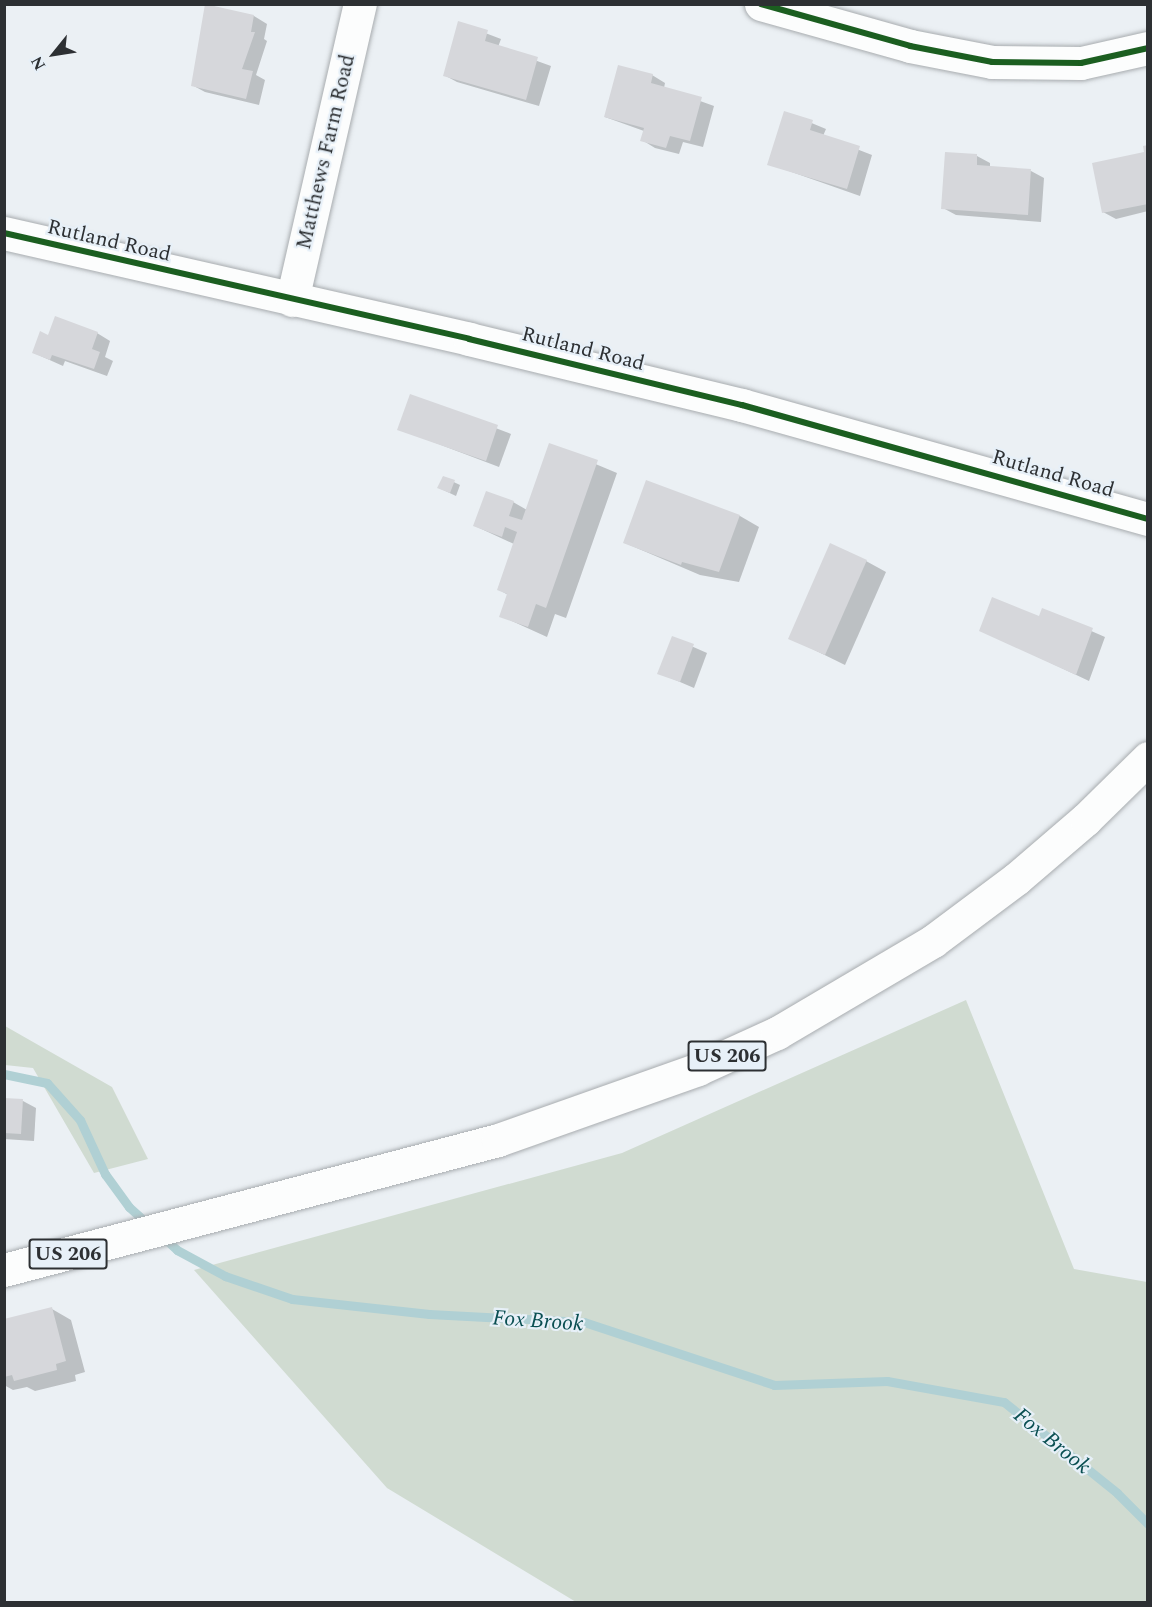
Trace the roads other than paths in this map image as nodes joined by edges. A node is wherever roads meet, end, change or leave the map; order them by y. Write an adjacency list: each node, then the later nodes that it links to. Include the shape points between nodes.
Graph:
1 (360, 4): 5 (main road, Matthews Farm Road)
2 (761, 4): 3 (main road, via 910,46 992,62 1081,63)
3 (1148, 48)
4 (4, 233): 5 (main road, Rutland Road)
5 (292, 300): 6 (main road, Rutland Road, via 742,405)
6 (1148, 519)
7 (1148, 758): 8 (main road, US 206, via 1086,819 1007,886 933,941 777,1033 698,1069 573,1115)
8 (4, 1270)

